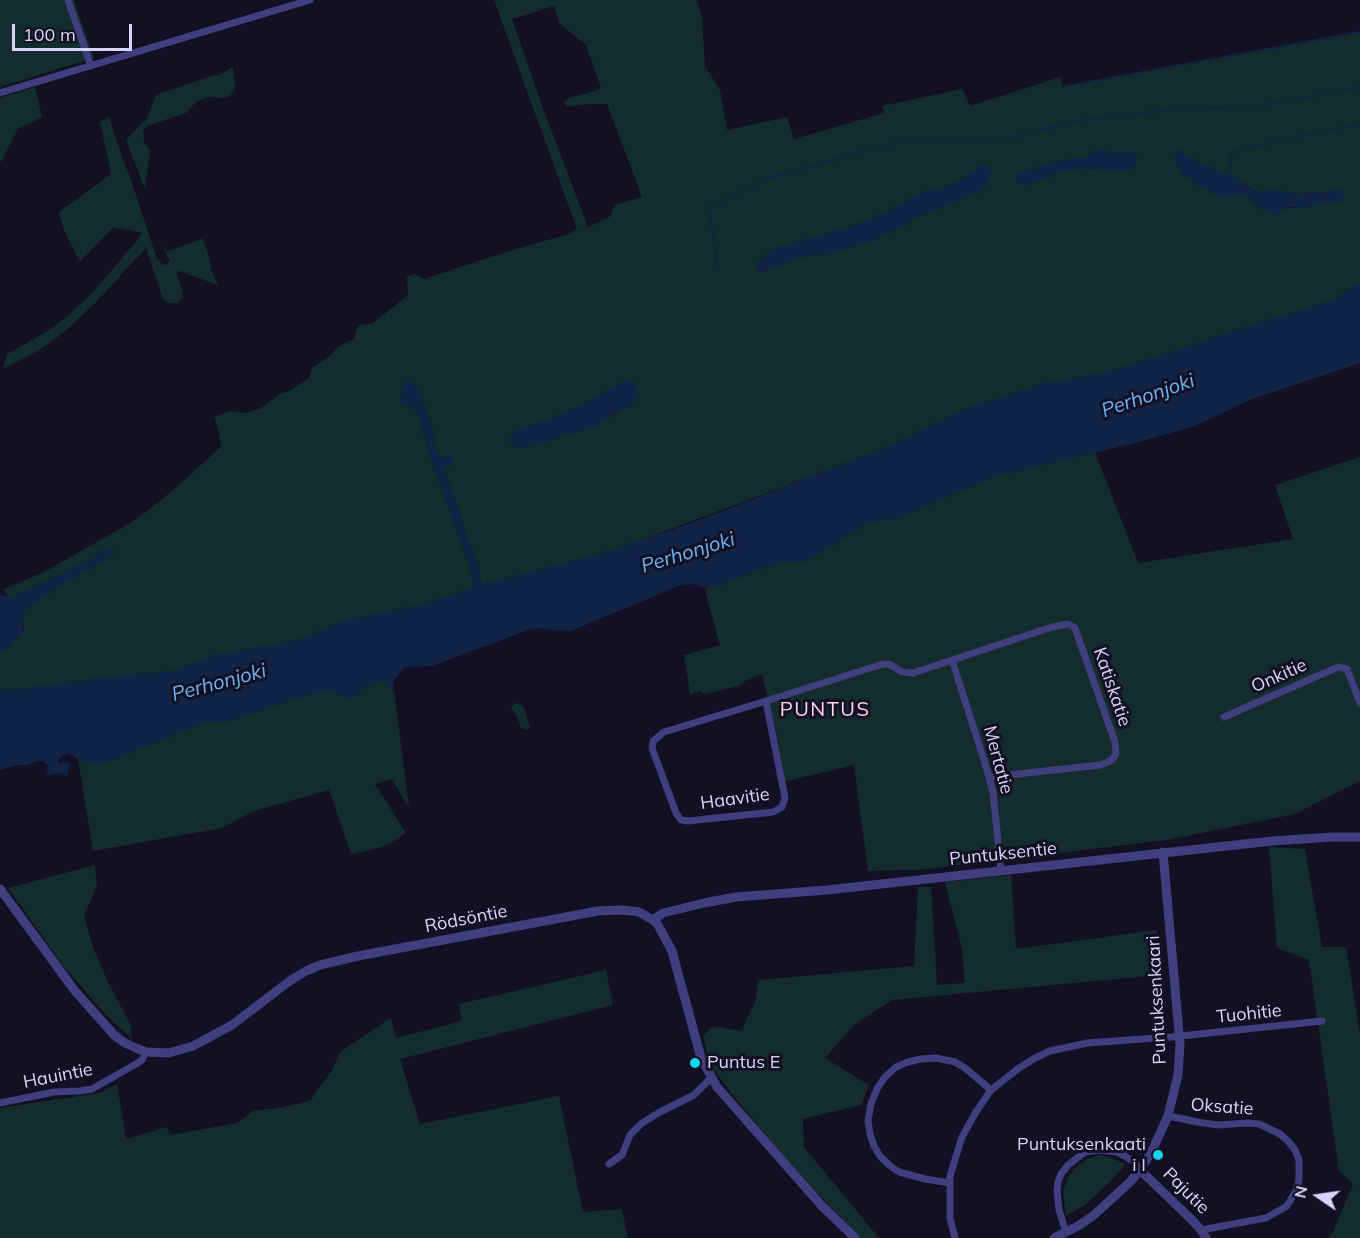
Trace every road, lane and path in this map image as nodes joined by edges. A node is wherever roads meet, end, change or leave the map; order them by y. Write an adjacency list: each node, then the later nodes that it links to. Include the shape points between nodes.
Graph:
1 (68, 0): 3 (street)
2 (310, 0): 3 (street)
3 (91, 66): 4 (street)
4 (0, 93)
5 (952, 660): 6 (street, Haavitie, via 913,673 883,664); 9 (street, Mertatie); 9 (street, Katiskatie, via 1068,624 1075,628 1115,742 1116,754 1101,765)
6 (766, 701): 6 (street, Haavitie, via 664,732 653,741 652,748 681,820 773,812 782,807 785,798)
7 (1360, 703): 8 (street, Onkitie, via 1347,669 1338,667)
8 (1224, 717)
9 (989, 777): 12 (street, Mertatie)
10 (1360, 837): 11 (street, Puntuksentie)
11 (1163, 852): 12 (street, Puntuksentie); 16 (street, Puntuksenkaari)
12 (1001, 871): 14 (street, Puntuksentie, via 736,897 663,913)
13 (0, 889): 17 (street, Rödsöntie, via 75,991 116,1036)
14 (653, 920): 17 (street, Rödsöntie, via 632,910 598,911 320,965 306,970 232,1025 193,1046 169,1053); 18 (street, via 672,951 701,1058)
15 (1322, 1022): 16 (street, Tuohitie)
16 (1180, 1036): 19 (street, Tuohitie, via 1087,1043 1050,1051); 21 (street, Puntuksenkaari, via 1178,1075)
17 (146, 1052): 20 (street, Hauintie, via 142,1060 92,1089)
18 (711, 1078): 22 (street, via 694,1095 642,1123 630,1135 622,1155); 27 (street, via 822,1206)
19 (991, 1090): 24 (street, via 962,1137); 24 (street, via 955,1062 936,1058 896,1067 877,1089 868,1121 880,1156 899,1172)
20 (0, 1102)
21 (1168, 1116): 23 (street, Puntuksenkaari); 26 (street, Oksatie, via 1218,1125 1259,1124 1280,1134 1299,1160 1297,1189 1287,1206 1266,1218)
22 (609, 1164)
23 (1140, 1170): 25 (street, Puntuksenkaari, via 1094,1215); 25 (street, via 1117,1152 1100,1150 1085,1152 1068,1165 1057,1191); 26 (street, Pajutie)
24 (950, 1183): 28 (street, via 950,1218)
25 (1066, 1232): 29 (street, Puntuksenkaari)
26 (1204, 1234)
27 (855, 1238)
28 (955, 1238)
29 (1054, 1238)

